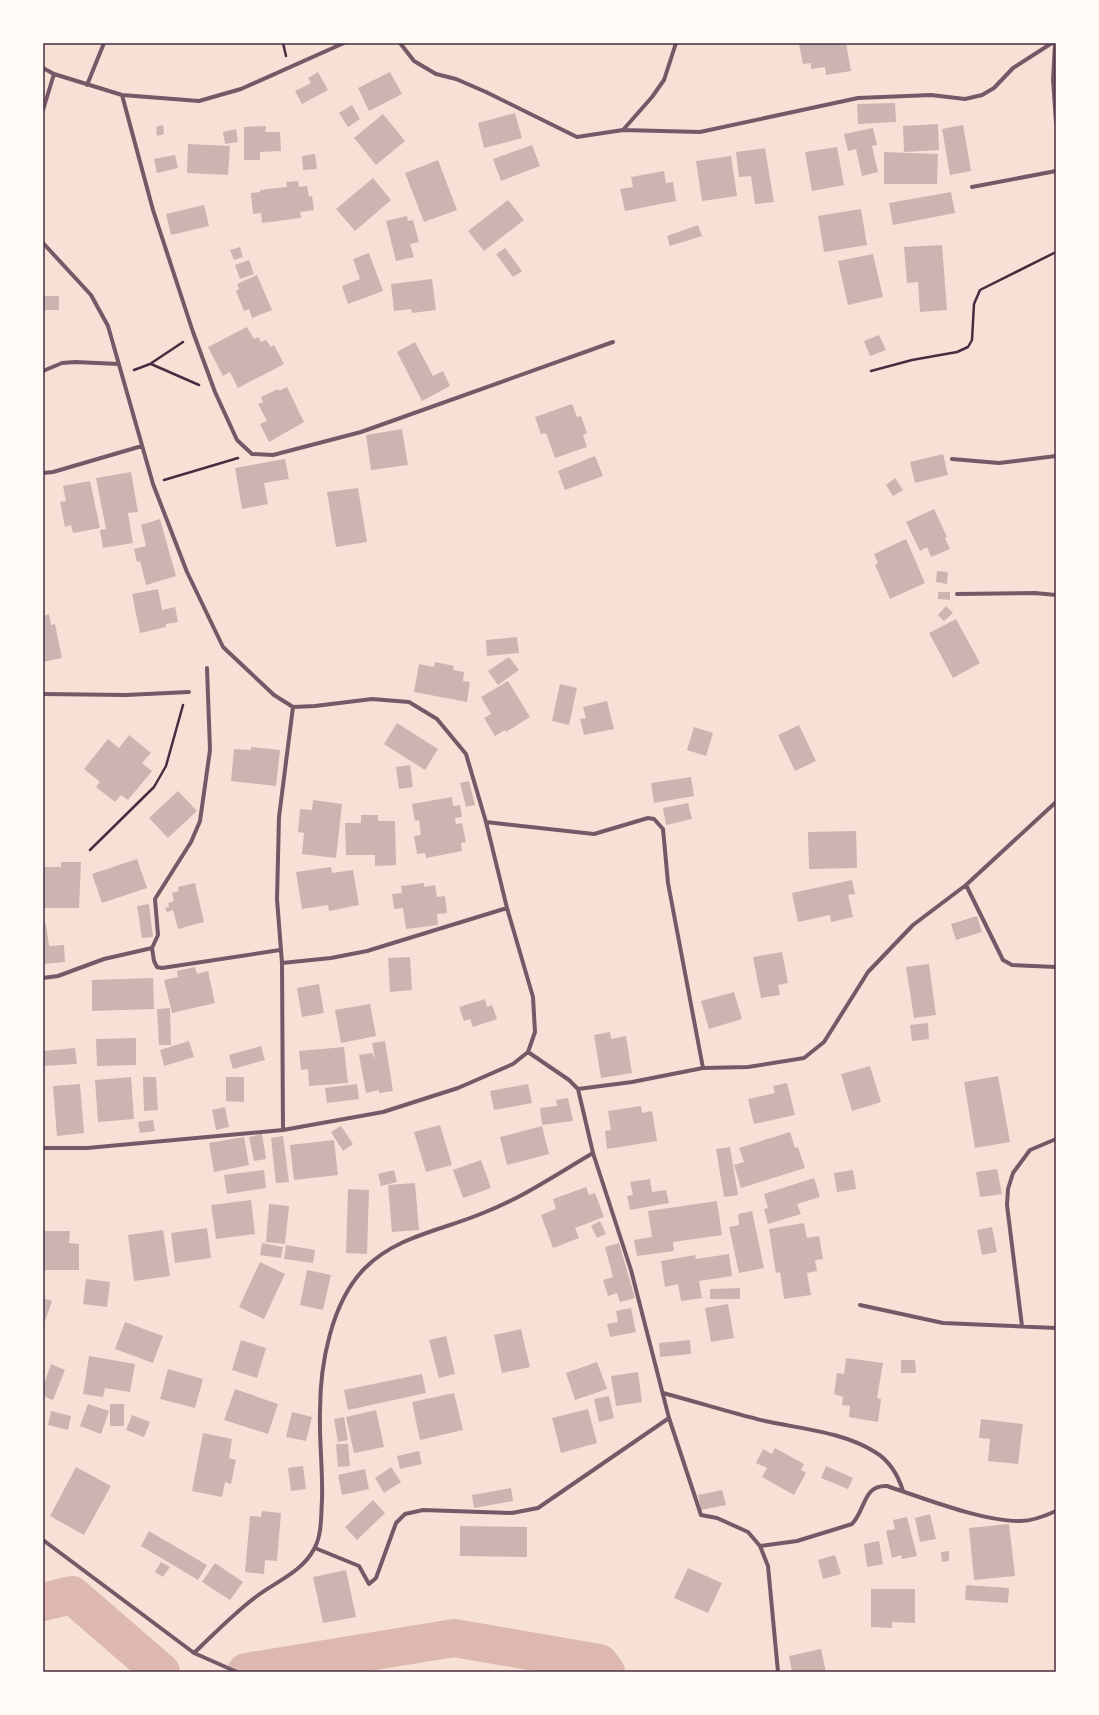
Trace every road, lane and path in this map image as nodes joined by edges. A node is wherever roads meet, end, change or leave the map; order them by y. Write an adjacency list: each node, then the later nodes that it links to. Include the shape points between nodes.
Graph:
1 (104, 43): 8 (street)
2 (344, 43): 9 (street, via 241,89 199,101)
3 (400, 43): 12 (street, via 414,61 436,74 456,79 486,92 568,134 586,137)
4 (676, 43): 12 (street, via 664,80)
5 (1053, 43): 11 (street); 12 (street, via 1014,68 994,88 982,95 965,99 930,94 858,98 700,132)
6 (43, 68): 7 (street)
7 (54, 74): 8 (street); 10 (street)
8 (86, 85): 9 (street)
9 (122, 95): 17 (street, via 153,210)
10 (43, 110)
11 (1056, 122)
12 (623, 130)
13 (1056, 171): 14 (street)
14 (972, 187)
15 (43, 242): 19 (street, via 91,295 108,326)
16 (1056, 252): 22 (path, via 980,290 974,304 972,340 968,348)
17 (193, 332): 20 (path, via 175,348); 24 (street)
18 (613, 342): 26 (street, via 361,432 273,455)
19 (119, 364): 21 (street, via 62,363); 23 (street)
20 (150, 364): 23 (path); 24 (path)
21 (43, 371)
22 (871, 371)
23 (122, 374): 25 (street)
24 (215, 392): 26 (street, via 237,440)
25 (142, 446): 29 (street); 30 (street)
26 (252, 454): 30 (path)
27 (1056, 456): 28 (street, via 1000,463)
28 (952, 459)
29 (43, 473)
30 (153, 484): 36 (street, via 187,572 224,647 274,695)
31 (957, 594): 32 (street)
32 (1056, 595)
33 (207, 668): 42 (street, via 210,750 200,821 191,842 155,899 158,934)
34 (189, 692): 35 (street, via 126,695); 39 (path, via 182,707 166,766 154,787)
35 (43, 694)
36 (293, 707): 38 (street, via 372,699 409,702 437,719 466,754); 43 (street, via 279,817 277,899)
37 (1056, 803): 40 (street)
38 (486, 822): 41 (street); 48 (street, via 594,834 648,818 654,819 663,829 668,883)
39 (90, 850)
40 (966, 884): 45 (street, via 1003,960 1012,965); 48 (street, via 913,925 868,972 824,1042 804,1058 748,1067)
41 (507, 908): 44 (street, via 366,952); 47 (street, via 533,997 535,1032)
42 (152, 948): 43 (street, via 154,961 157,967 162,968); 46 (street, via 104,959 58,976)
43 (280, 950): 44 (street)
44 (282, 963): 50 (street)
45 (1056, 967)
46 (43, 978)
47 (528, 1052): 49 (street); 50 (street, via 513,1064 458,1088 383,1112)
48 (703, 1068): 49 (street, via 632,1082)
49 (578, 1089): 53 (street)
50 (283, 1130): 52 (street, via 88,1148)
51 (1056, 1139): 55 (street, via 1030,1150 1013,1173 1008,1189 1007,1204)
52 (43, 1148)
53 (593, 1153): 57 (street, via 631,1270); 63 (street, via 520,1196 483,1214 420,1235 388,1249 364,1268 346,1293 333,1325 324,1358 320,1410 323,1479 320,1524)
54 (860, 1305): 55 (street, via 943,1322 981,1326)
55 (1022, 1326): 56 (street)
56 (1056, 1328)
57 (663, 1393): 58 (street); 59 (street, via 859,1443 877,1453 890,1465 898,1477)
58 (669, 1418): 62 (street, via 701,1515 717,1518 748,1532); 63 (street, via 538,1508 512,1513 423,1510 406,1514 396,1523 376,1578 369,1584 359,1566)
59 (902, 1491): 60 (street, via 960,1510 1020,1521 1035,1519); 62 (street, via 878,1486 871,1489 852,1524 797,1541)
60 (1056, 1511)
61 (43, 1540): 64 (street)
62 (760, 1546): 66 (street, via 768,1566)
63 (315, 1548): 64 (street, via 300,1568 256,1596)
64 (194, 1653): 65 (street)
65 (237, 1672)
66 (778, 1672)

